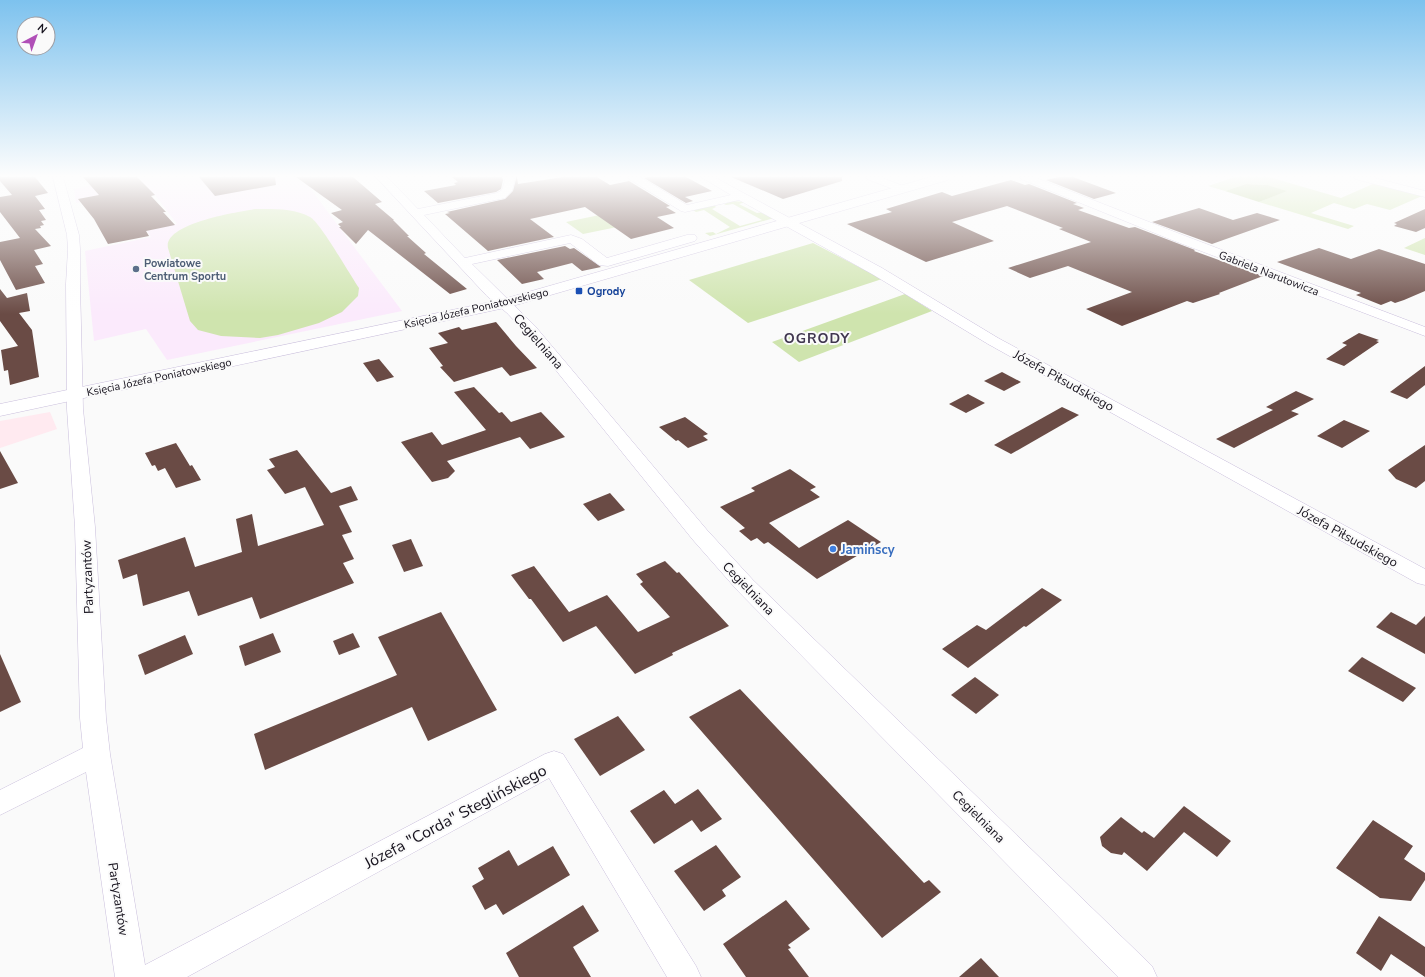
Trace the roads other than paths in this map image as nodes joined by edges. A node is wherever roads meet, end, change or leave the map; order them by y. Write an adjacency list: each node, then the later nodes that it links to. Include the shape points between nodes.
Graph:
1 (70, 223): 10 (street, Partyzantów, via 74,249)
2 (425, 223): 7 (street, Cegielniana)
3 (786, 223): 8 (street, Księcia Józefa Poniatowskiego)
4 (789, 223): 12 (street, Józefa Piłsudskiego, via 899,283 994,341)
5 (1140, 223): 9 (street, Gabriela Narutowicza)
6 (691, 238): 7 (street, via 608,262 604,262 574,239)
7 (463, 262): 8 (street, Cegielniana)
8 (503, 304): 10 (street, Księcia Józefa Poniatowskiego); 18 (street, Cegielniana, via 530,330 700,536 745,585)
9 (1425, 332)
10 (74, 395): 11 (street, Księcia Józefa Poniatowskiego); 13 (street, Partyzantów, via 85,527)
11 (0, 410)
12 (1425, 578)
13 (96, 754): 14 (street); 15 (street, Partyzantów)
14 (0, 804)
15 (131, 977)
16 (155, 977): 17 (street, Józefa "Corda" Steglińskiego, via 554,762)
17 (685, 977)
18 (1141, 977)

